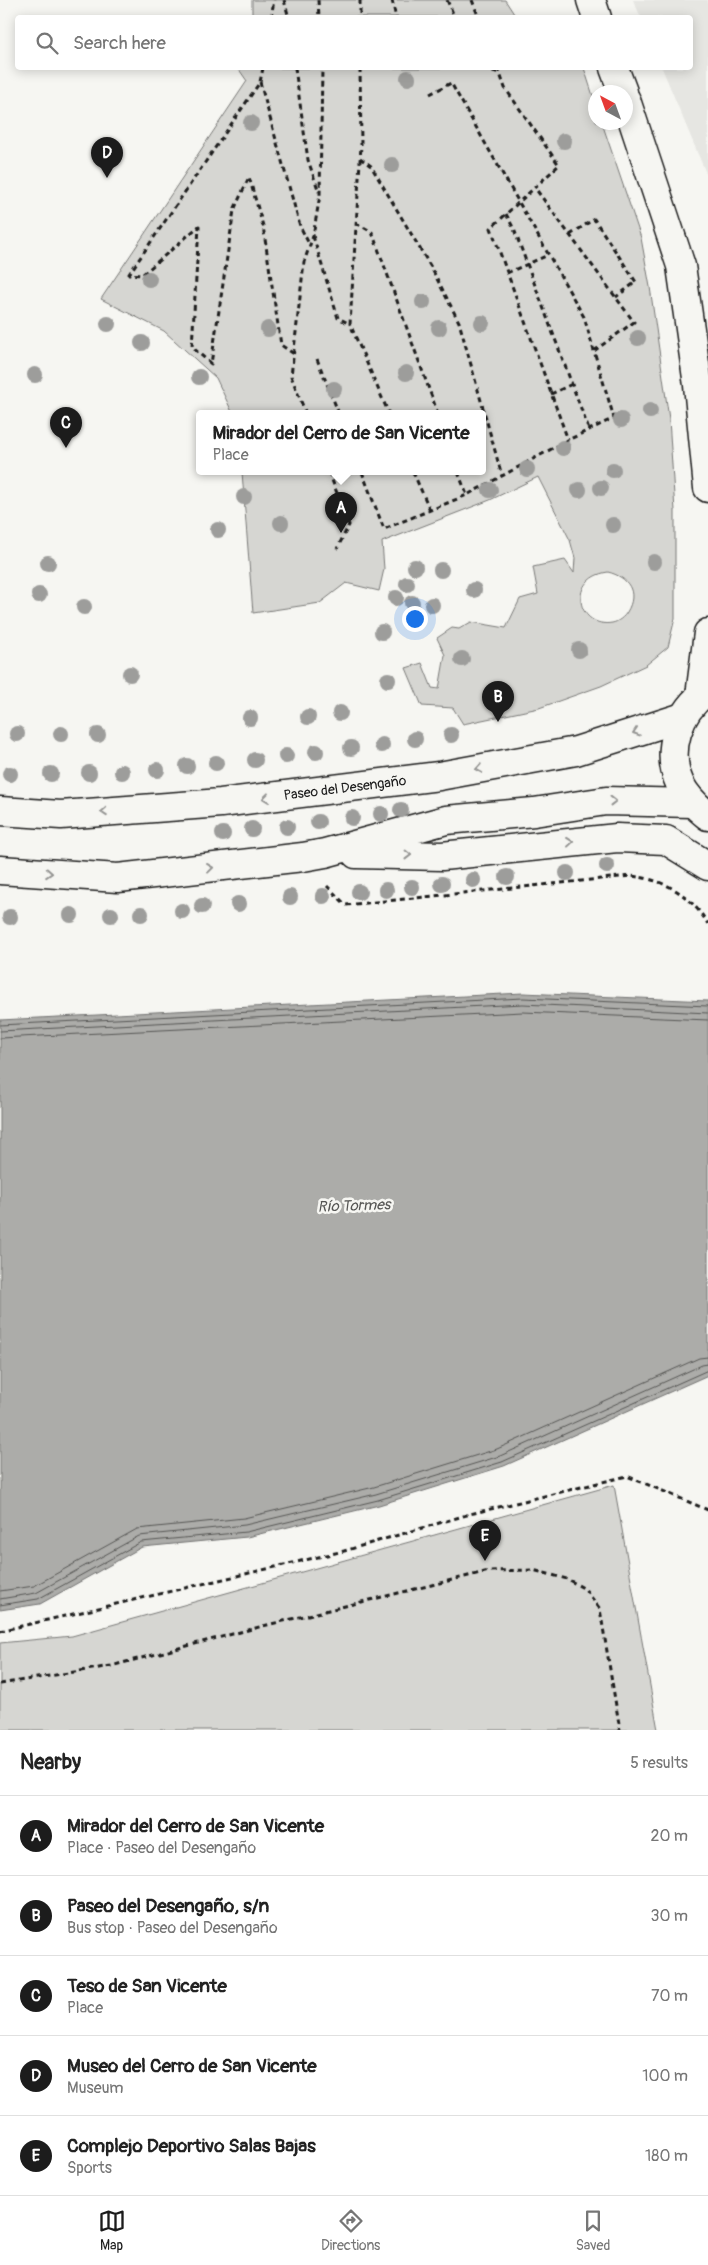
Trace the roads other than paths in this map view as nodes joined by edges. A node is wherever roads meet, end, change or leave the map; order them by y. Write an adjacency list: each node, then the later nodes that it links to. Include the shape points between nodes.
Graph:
1 (591, 0): 2 (main road)
2 (596, 15)
3 (615, 70): 4 (main road)
4 (620, 85)
5 (633, 121): 6 (main road, via 681,266 698,385)
6 (708, 488)
7 (708, 633): 8 (main road)
8 (704, 694): 9 (main road)
9 (683, 717): 10 (main road, via 675,738 674,761 680,783); 11 (main road, Paseo del Desengaño, one-way to 11, via 576,751 439,776 221,803 61,815)
10 (700, 809): 12 (main road, one-way to 10, via 446,820 606,801)
11 (0, 811)
12 (325, 853): 13 (main road, one-way to 13, via 442,856 617,838 666,840); 14 (main road, one-way to 12, via 118,878)
13 (708, 866)
14 (0, 870)

